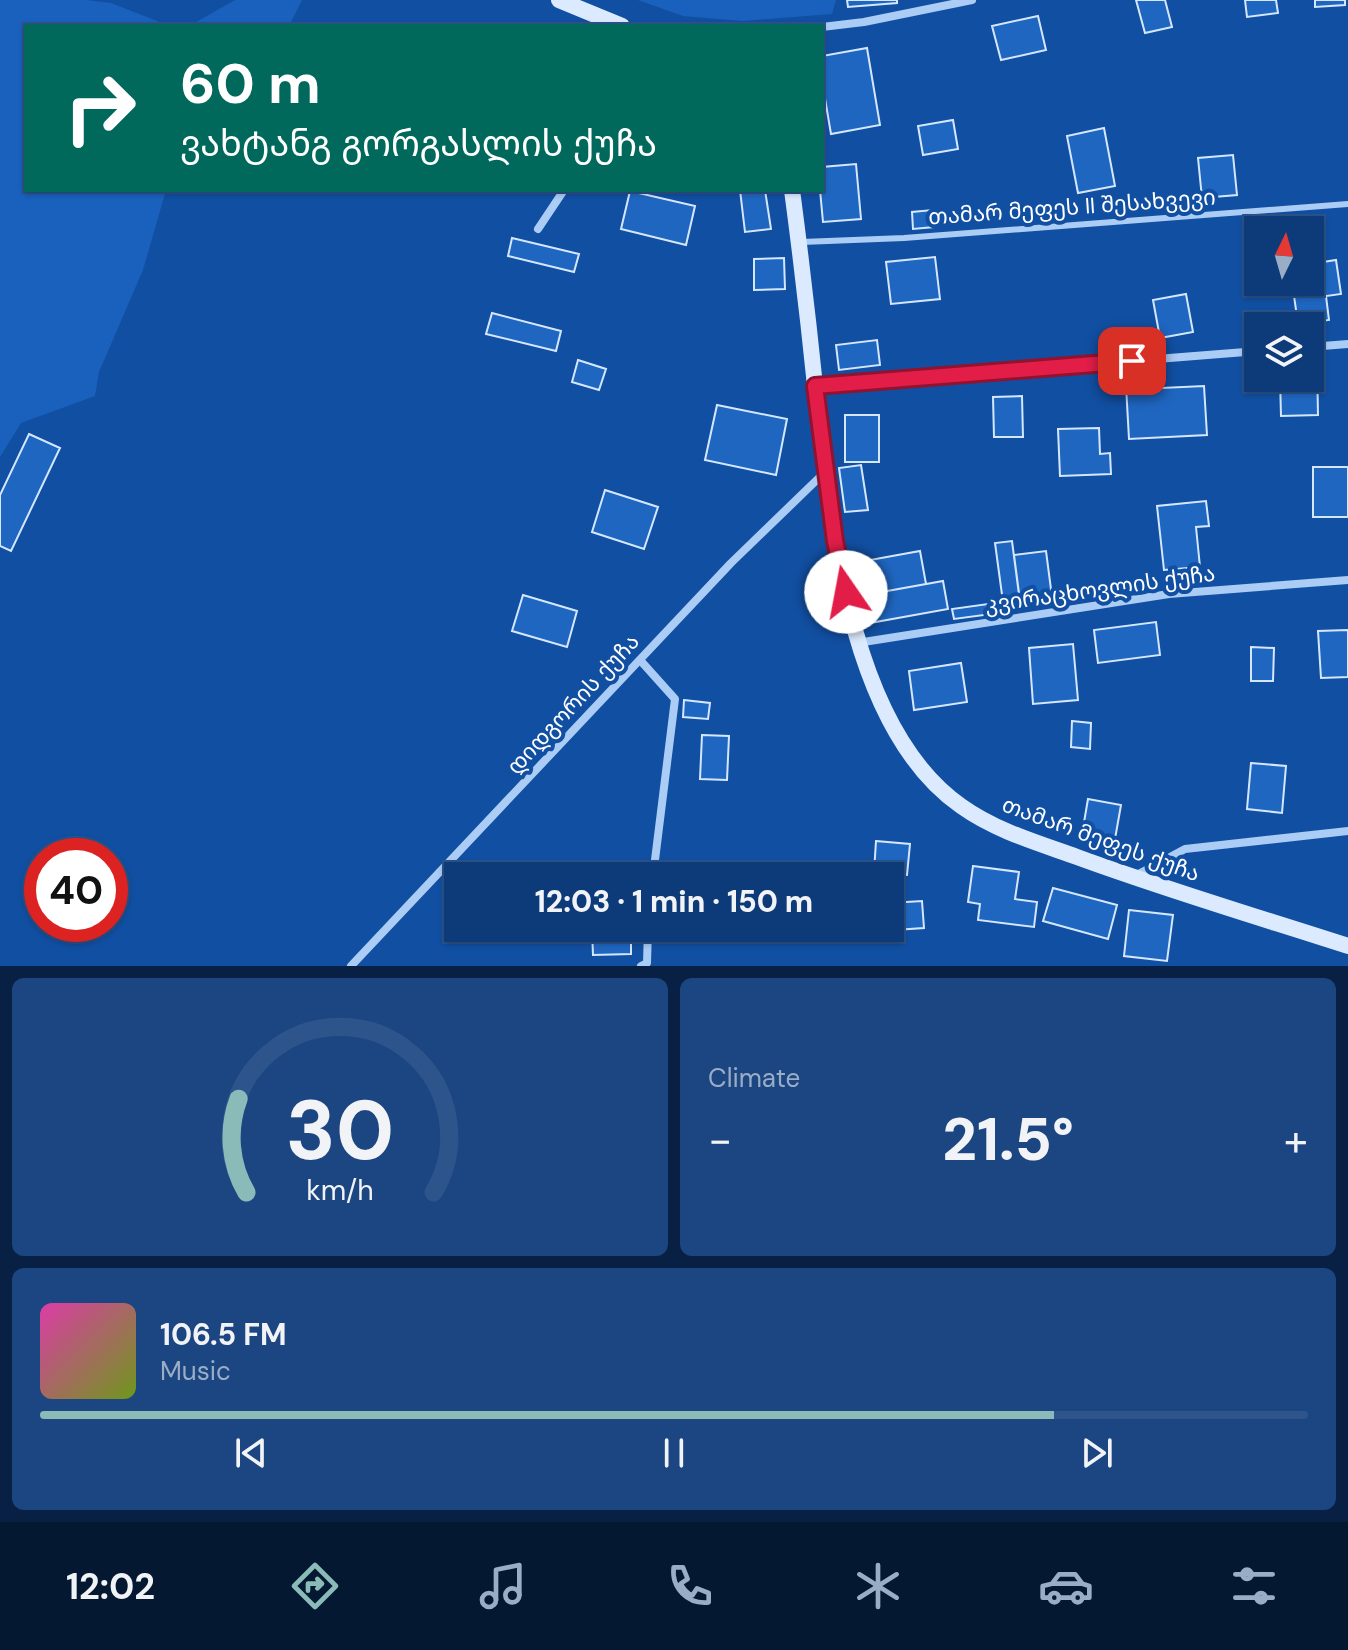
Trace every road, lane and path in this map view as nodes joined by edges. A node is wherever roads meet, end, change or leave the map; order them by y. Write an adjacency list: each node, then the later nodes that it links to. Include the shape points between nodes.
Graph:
1 (559, 0): 3 (street)
2 (972, 0): 4 (street)
3 (617, 24)
4 (824, 27)
5 (563, 192): 8 (street)
6 (792, 192): 9 (street, თამარ მეფეს ქუჩა)
7 (1348, 204): 9 (lane, თამარ მეფეს II შესახვევი)
8 (538, 229)
9 (799, 242): 13 (street, თამარ მეფეს ქუჩა)
10 (1348, 344): 11 (street)
11 (1324, 346)
12 (1244, 352): 13 (street)
13 (815, 386): 14 (street, თამარ მეფეს ქუჩა)
14 (825, 472): 16 (street, თამარ მეფეს ქუჩა); 17 (street, დიდგორის ქუჩა)
15 (1348, 580): 16 (street, კვირაცხოვლის ქუჩა, via 1169,594)
16 (857, 643): 20 (street, თამარ მეფეს ქუჩა, via 902,739 927,775 961,806 1003,830)
17 (640, 660): 19 (street, via 675,699); 23 (street, დიდგორის ქუჩა)
18 (1348, 831): 20 (street, via 1185,849)
19 (655, 862)
20 (1132, 877): 22 (street, თამარ მეფეს ქუჩა)
21 (648, 942): 24 (street, via 647,963)
22 (1348, 946)
23 (351, 966)
24 (641, 966)

